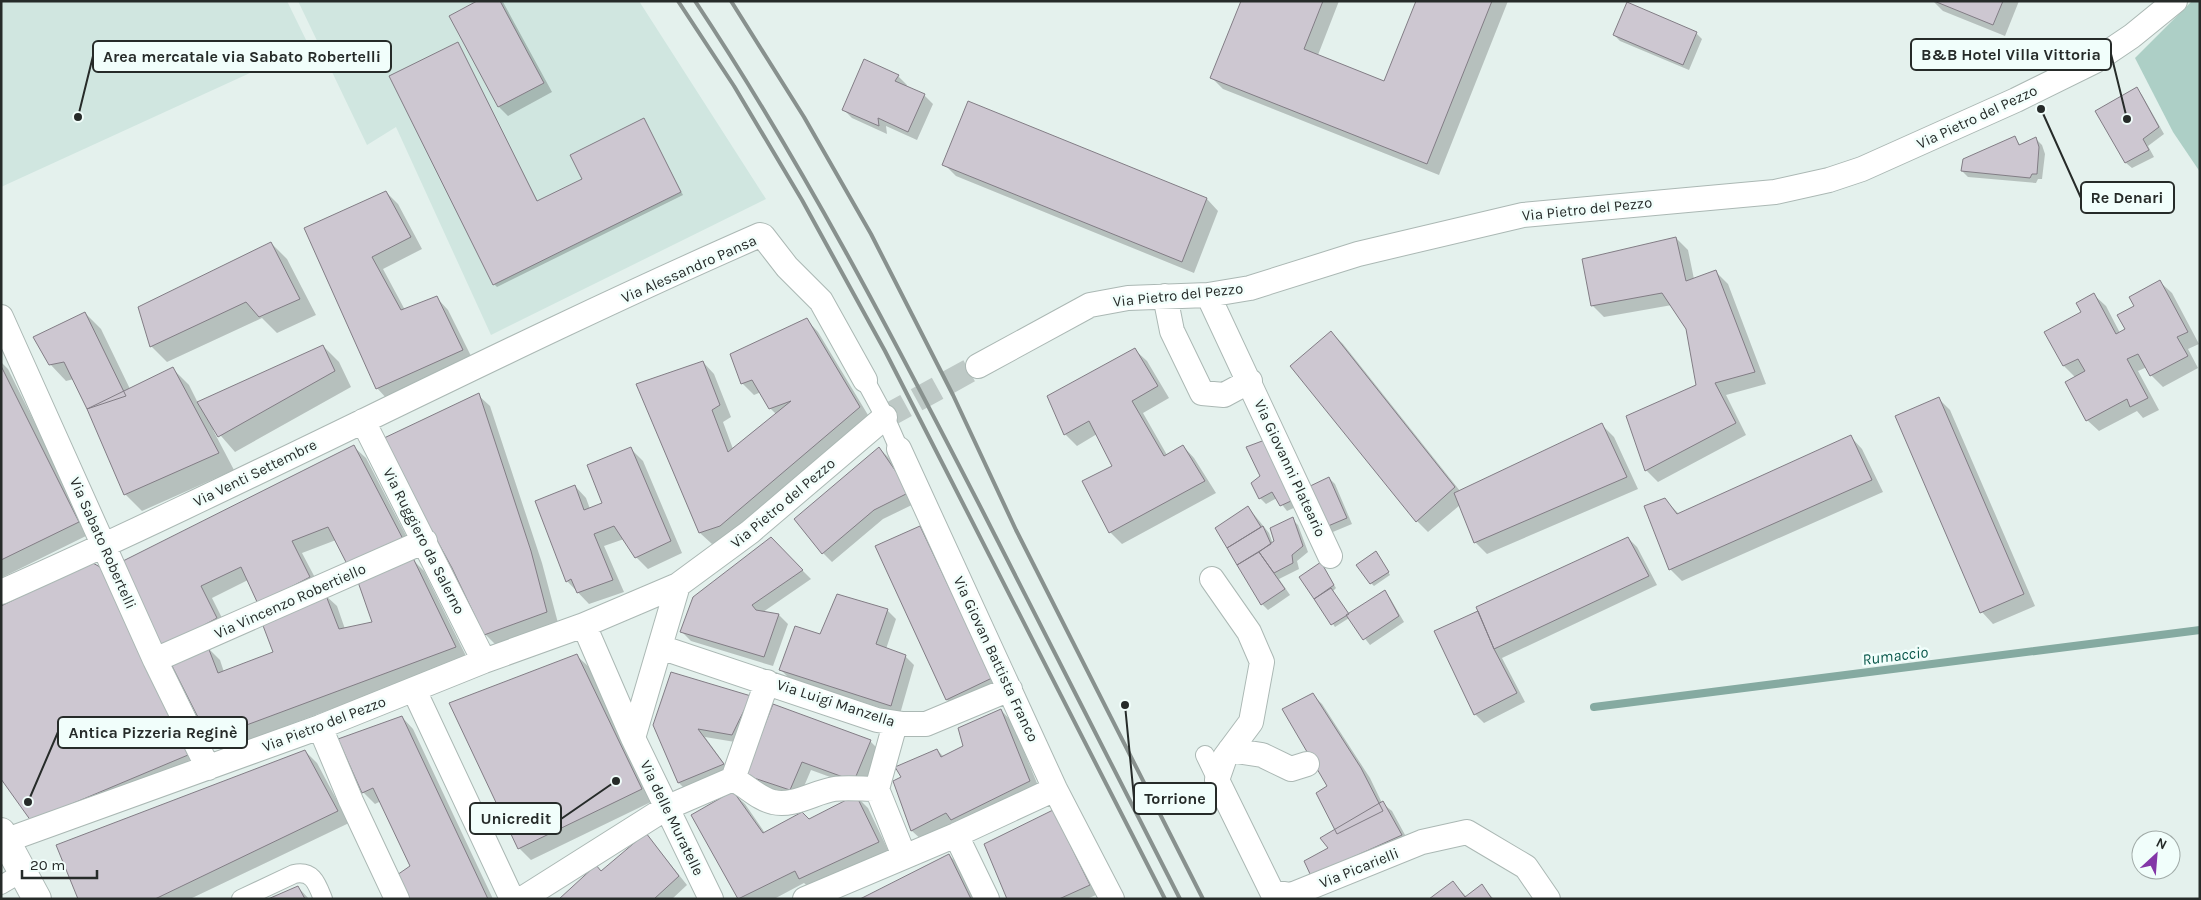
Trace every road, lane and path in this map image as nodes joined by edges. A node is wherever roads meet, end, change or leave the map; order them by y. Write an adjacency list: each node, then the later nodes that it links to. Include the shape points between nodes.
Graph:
1 (2175, 1): 2 (street, Via Pietro del Pezzo, via 2095,61 1880,161 1829,180 1775,192 1523,215 1358,254 1250,288)
2 (1208, 295): 3 (street, Via Pietro del Pezzo); 8 (street, Via Giovanni Plateario)
3 (1165, 296): 6 (street, Via Pietro del Pezzo, via 1090,305); 8 (street, Via Giovanni Plateario, via 1172,331 1202,393 1224,395)
4 (4, 328): 13 (street, Via Sabato Robertelli)
5 (508, 352): 7 (street, Via Alessandro Pansa, via 760,235 821,301); 10 (street, Via Venti Settembre)
6 (978, 366)
7 (865, 380): 9 (street, Via Giovan Battista Franco)
8 (1250, 381): 14 (street, Via Giovanni Plateario)
9 (885, 416): 11 (street, Via Giovan Battista Franco); 16 (street, Via Pietro del Pezzo, via 750,532)
10 (363, 421): 12 (street, Via Ruggiero da Salerno); 13 (street, Via Venti Settembre)
11 (899, 449): 23 (street, Via Giovan Battista Franco)
12 (425, 541): 20 (street, Via Vincenzo Robertiello); 21 (street, Via Ruggiero da Salerno)
13 (105, 546): 17 (street, Via Venti Settembre); 20 (street, Via Sabato Robertelli)
14 (1330, 556)
15 (1212, 579): 28 (street, via 1249,632 1262,662 1252,722)
16 (678, 584): 18 (street, Via Pietro del Pezzo); 19 (street)
17 (1, 592)
18 (584, 625): 21 (street, Via Pietro del Pezzo); 27 (street, Via delle Muratelle)
19 (660, 647): 22 (street, Via Luigi Manzella); 27 (street)
20 (155, 660): 31 (street, Via Sabato Robertelli)
21 (484, 661): 24 (street, Via Pietro del Pezzo)
22 (767, 682): 25 (street, Via Luigi Manzella); 32 (street)
23 (1010, 689): 25 (street, Via Luigi Manzella, via 926,724); 35 (street, Via Giovan Battista Franco)
24 (414, 690): 26 (street, Via Pietro del Pezzo); 47 (street)
25 (895, 724): 34 (street)
26 (320, 727): 31 (street, Via Pietro del Pezzo); 46 (street)
27 (633, 738): 36 (street, Via delle Muratelle)
28 (1230, 750): 30 (street, via 1262,755 1291,769); 33 (street)
29 (1205, 755): 33 (street)
30 (1307, 764)
31 (208, 768): 38 (street, Via Pietro del Pezzo)
32 (733, 780): 34 (street, via 762,798 784,803 834,789); 36 (street)
33 (1217, 780): 41 (street, Via Picarielli)
34 (877, 789): 39 (street)
35 (1055, 789): 37 (street); 42 (street, Via Giovan Battista Franco)
36 (666, 808): 48 (street); 49 (street, Via delle Muratelle)
37 (956, 835): 39 (street); 51 (street)
38 (4, 836): 40 (main road)
39 (904, 856): 50 (street)
40 (12, 879): 43 (main road)
41 (1273, 896): 52 (street, Via Picarielli, via 1291,895 1422,842 1466,832 1526,867)
42 (1106, 897)
43 (37, 899)
44 (241, 899): 45 (street, via 303,872 314,880)
45 (323, 899)
46 (397, 899)
47 (512, 899)
48 (522, 899)
49 (711, 899)
50 (805, 899)
51 (987, 899)
52 (1548, 899)

